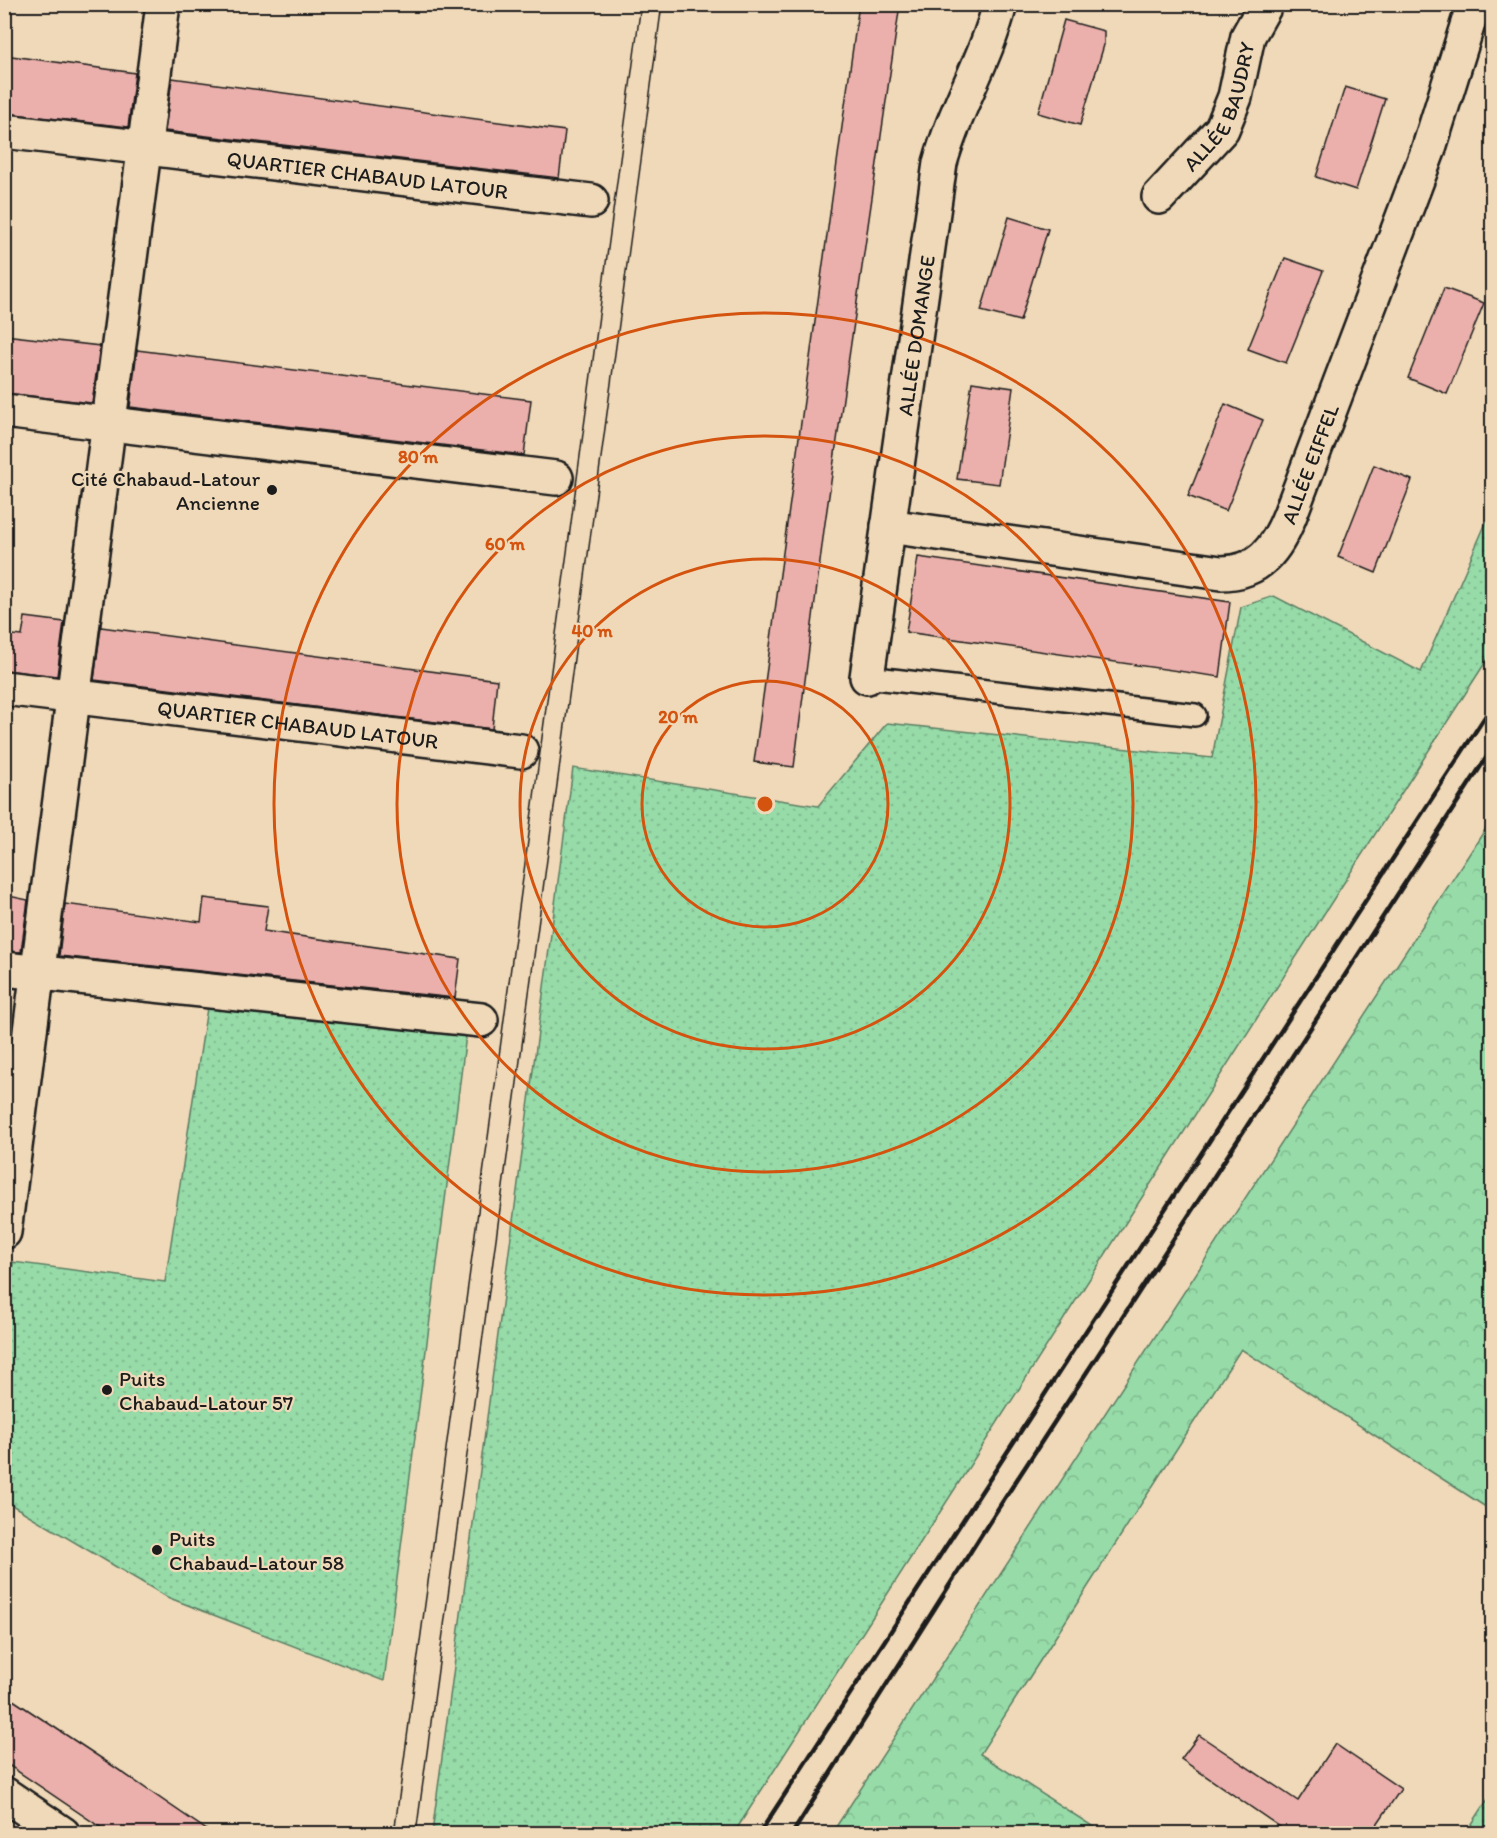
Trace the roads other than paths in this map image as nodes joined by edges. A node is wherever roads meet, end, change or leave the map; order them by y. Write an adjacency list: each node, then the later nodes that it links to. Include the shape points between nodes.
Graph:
1 (163, 4): 6 (street)
2 (1000, 4): 12 (street, ALLÉE DOMANGE, via 987,48 953,121 940,163)
3 (1266, 4): 7 (street, ALLÉE BAUDRY, via 1248,36 1235,97 1222,129)
4 (1474, 4): 12 (street, ALLÉE EIFFEL, via 1428,151 1307,470 1282,534 1262,561 1235,573 1221,573)
5 (4, 131): 6 (street, QUARTIER CHABAUD LATOUR)
6 (144, 148): 8 (street, QUARTIER CHABAUD LATOUR); 10 (street)
7 (1159, 197)
8 (591, 201)
9 (4, 411): 10 (street)
10 (109, 424): 11 (street); 15 (street)
11 (556, 478)
12 (888, 526): 13 (street, ALLÉE DOMANGE)
13 (867, 677): 16 (lane)
14 (4, 688): 15 (street, QUARTIER CHABAUD LATOUR)
15 (73, 697): 17 (street, QUARTIER CHABAUD LATOUR); 19 (street)
16 (1195, 715)
17 (521, 751)
18 (4, 969): 19 (street)
19 (38, 972): 20 (street); 21 (street)
20 (481, 1020)
21 (4, 1232)
22 (4, 1794): 23 (street)
23 (63, 1833)

